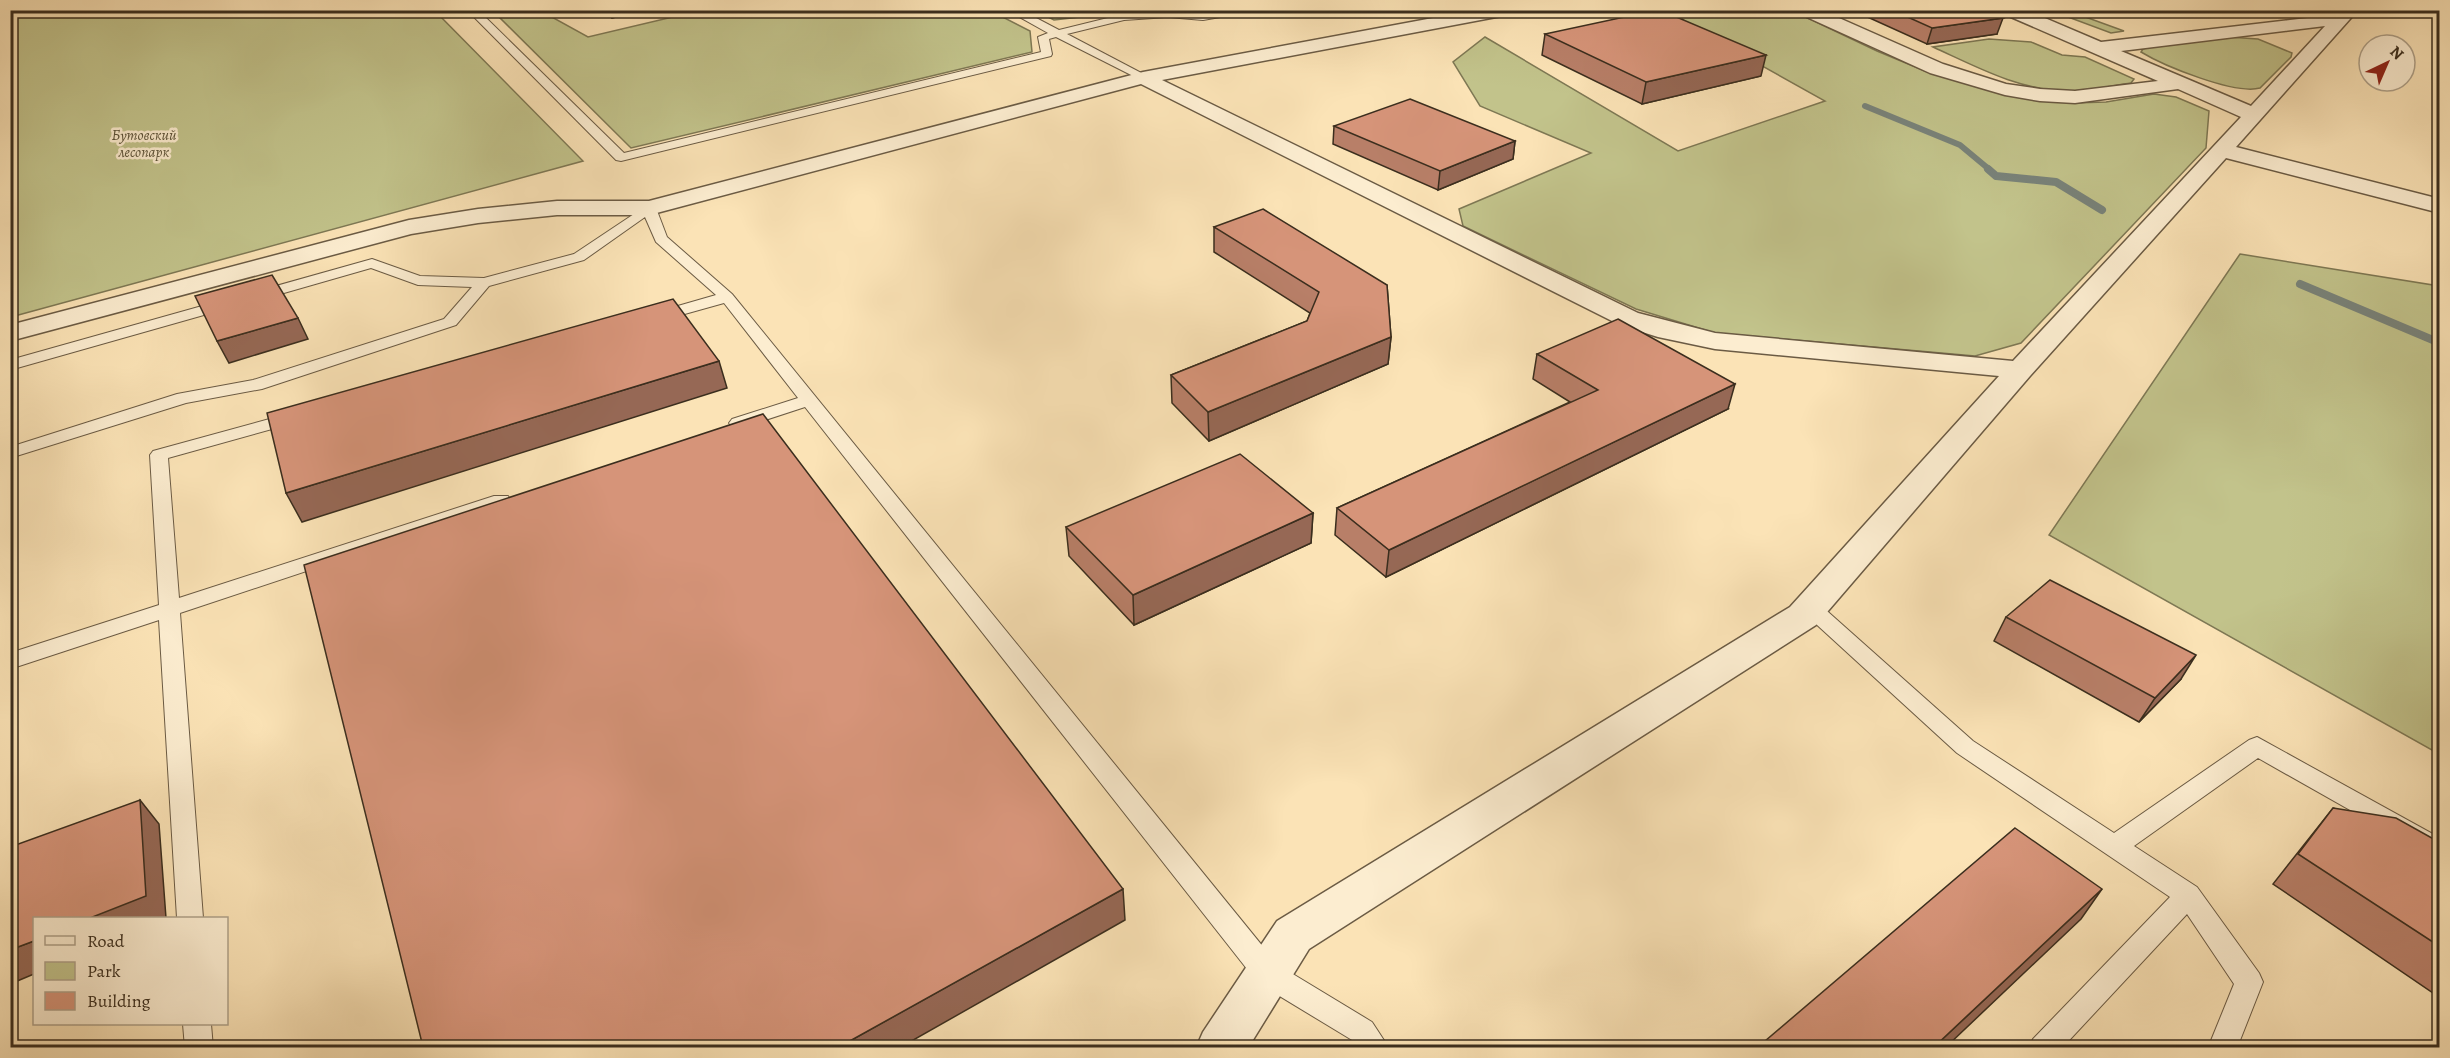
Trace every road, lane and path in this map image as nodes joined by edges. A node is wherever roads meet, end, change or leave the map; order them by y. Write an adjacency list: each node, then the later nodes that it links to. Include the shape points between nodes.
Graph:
1 (472, 10): 9 (lane, via 621,157 1047,54 1043,37)
2 (1012, 10): 9 (lane)
3 (1256, 10): 9 (lane, via 1203,16 1124,17)
4 (1507, 10): 12 (street)
5 (1806, 10): 13 (street, via 1932,67 2010,89 2074,97)
6 (2010, 10): 10 (street)
7 (2348, 14): 8 (street, via 2334,20); 11 (street)
8 (2221, 33): 10 (street); 11 (street, via 2281,42 2303,53)
9 (1055, 34): 12 (lane)
10 (2098, 48): 13 (street)
11 (2304, 60): 14 (street)
12 (1143, 78): 17 (street); 23 (street, via 1639,322 1715,341)
13 (2180, 83): 14 (street)
14 (2254, 115): 15 (street)
15 (2222, 150): 16 (street); 23 (street)
16 (2439, 206)
17 (649, 208): 18 (lane, via 579,257); 19 (lane, via 661,239); 21 (street, via 557,208 409,227)
18 (484, 283): 22 (lane, via 418,280 372,263); 27 (lane, via 450,322 256,385 183,398)
19 (727, 297): 20 (lane); 24 (lane)
20 (636, 322)
21 (10, 333)
22 (10, 365)
23 (2020, 370): 30 (street)
24 (809, 400): 26 (lane); 36 (lane)
25 (318, 411): 29 (lane, via 159,454)
26 (719, 429)
27 (10, 453)
28 (517, 495): 29 (lane)
29 (169, 608): 31 (lane); 35 (lane)
30 (1811, 608): 32 (lane, via 1965,747); 36 (street, via 1293,935)
31 (10, 661)
32 (2114, 846): 33 (lane, via 2257,746); 34 (lane)
33 (2439, 851)
34 (2188, 895): 41 (lane); 42 (lane, via 2249,982)
35 (190, 917)
36 (1268, 974): 39 (street); 40 (lane, via 1362,1031)
37 (197, 1025): 38 (lane)
38 (199, 1047)
39 (1220, 1047)
40 (1375, 1047)
41 (2043, 1047)
42 (2222, 1047)

